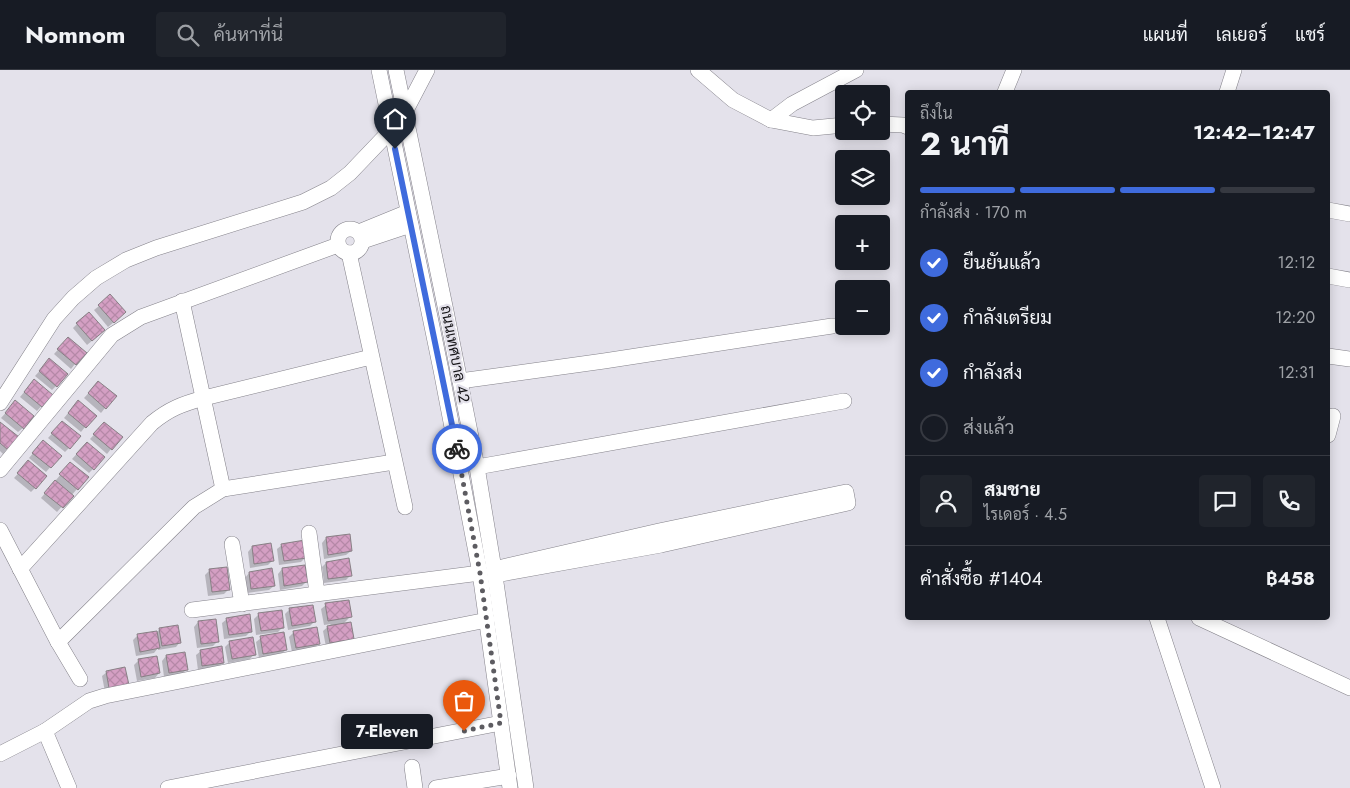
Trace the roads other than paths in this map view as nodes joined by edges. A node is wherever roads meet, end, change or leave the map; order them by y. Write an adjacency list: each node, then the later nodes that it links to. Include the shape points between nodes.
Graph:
1 (379, 70): 15 (street, ถนนเทศบาล 42)
2 (396, 70): 10 (street, ถนนเทศบาล 42)
3 (428, 70): 10 (street)
4 (856, 70): 11 (street, via 792,104)
5 (1014, 70): 8 (street)
6 (1234, 70): 9 (street)
7 (705, 72): 11 (street, via 733,100)
8 (1006, 90)
9 (1229, 90)
10 (404, 114): 15 (street); 28 (street, ถนนเทศบาล 42)
11 (771, 120): 13 (street, via 813,128)
12 (890, 124): 14 (street)
13 (835, 126)
14 (905, 126)
15 (392, 130): 18 (street, ถนนเทศบาล 42); 31 (street, via 350,173 317,196 156,248 126,260 96,278 54,319)
16 (1330, 210): 17 (street)
17 (1350, 214)
18 (410, 219): 19 (street); 44 (street, ถนนเทศบาล 42, via 447,399)
19 (361, 237): 20 (street, via 358,251); 20 (street, via 353,229 342,231 339,235)
20 (343, 249): 23 (street); 26 (street)
21 (1330, 276): 22 (street)
22 (1350, 280)
23 (182, 301): 29 (street); 36 (street, via 141,317 112,335)
24 (832, 326): 28 (street)
25 (1330, 356): 27 (street)
26 (371, 357): 29 (street); 34 (street)
27 (1350, 359)
28 (460, 381): 35 (street, ถนนเทศบาล 42)
29 (204, 398): 37 (street); 43 (street, via 165,412 152,423)
30 (844, 401): 35 (street)
31 (0, 403)
32 (1333, 416): 33 (street)
33 (1330, 427)
34 (394, 462): 37 (street); 38 (street)
35 (477, 467): 44 (street, ถนนเทศบาล 42)
36 (0, 470)
37 (223, 488): 51 (street, via 194,507)
38 (404, 507)
39 (742, 520): 39 (street, via 846,492 848,503); 44 (street)
40 (0, 530): 43 (street)
41 (309, 533): 45 (street)
42 (232, 544): 46 (street)
43 (20, 569): 51 (street)
44 (490, 572): 45 (street); 48 (street, ถนนเทศบาล 42); 63 (street, ถนนเทศบาล 42)
45 (317, 593): 46 (street)
46 (242, 604): 47 (street)
47 (192, 610)
48 (487, 620): 54 (street, ถนนเทศบาล 42); 55 (street, via 105,696 89,701)
49 (1158, 620): 64 (street)
50 (1203, 620): 53 (street)
51 (58, 642): 52 (street)
52 (80, 680)
53 (1350, 688)
54 (501, 723): 58 (street, ถนนเทศบาล 42); 60 (street)
55 (45, 731): 56 (street); 59 (street)
56 (0, 754)
57 (412, 767): 61 (street)
58 (510, 782): 62 (street)
59 (69, 788)
60 (168, 788)
61 (415, 788)
62 (436, 788)
63 (526, 788)
64 (1214, 788)

